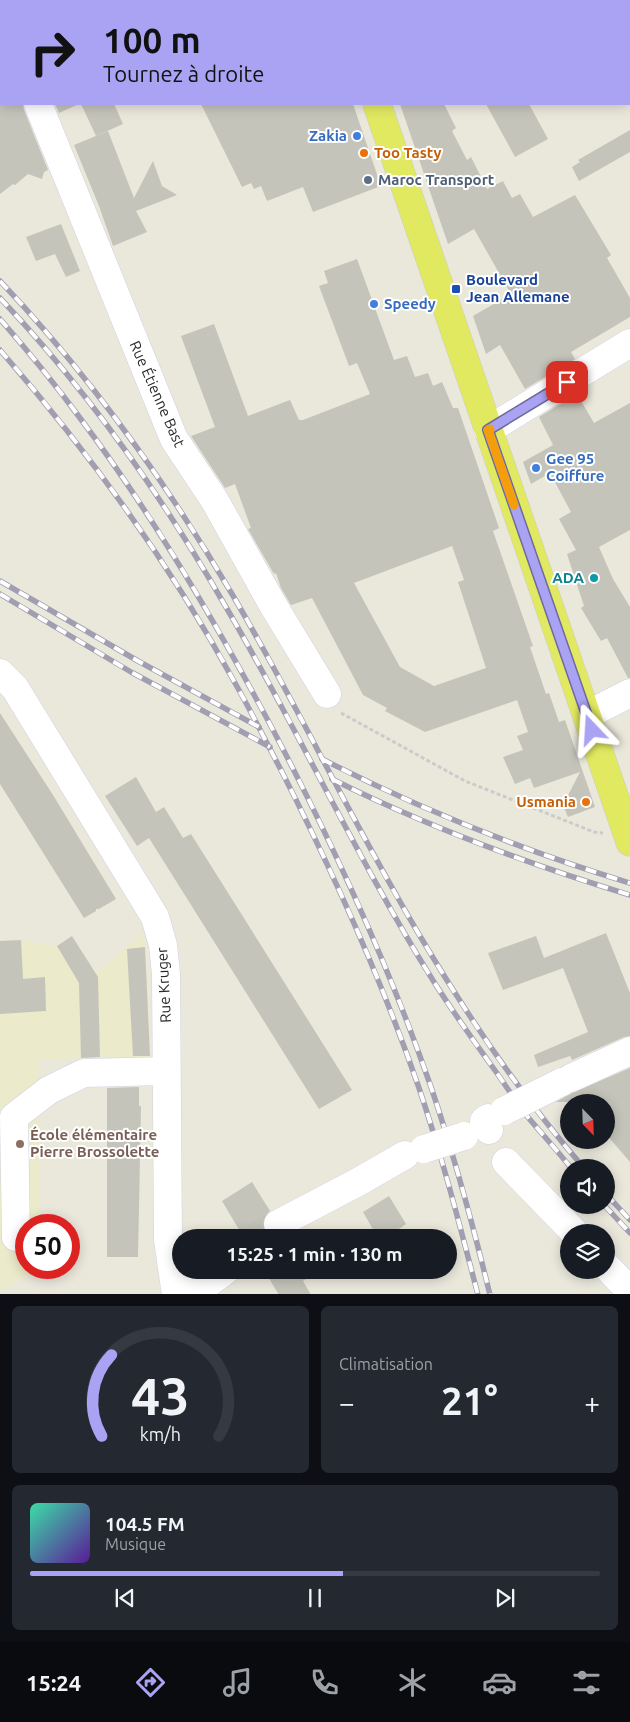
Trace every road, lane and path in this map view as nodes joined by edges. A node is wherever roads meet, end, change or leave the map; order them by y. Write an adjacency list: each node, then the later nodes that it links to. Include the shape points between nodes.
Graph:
1 (38, 105): 7 (street, Rue Étienne Bast, via 174,439 215,501)
2 (377, 105): 4 (main road)
3 (630, 343): 4 (street)
4 (488, 430): 8 (main road)
5 (0, 673): 11 (street, Rue Kruger, via 20,695 155,917 166,974)
6 (630, 693): 8 (street)
7 (327, 694): 9 (path, via 340,713 465,781 594,832)
8 (587, 715): 9 (main road)
9 (629, 839)
10 (630, 1051): 15 (street, bridge, via 566,1080 486,1124 415,1152 358,1182)
11 (166, 1071): 13 (street, via 84,1073 49,1090 14,1117); 19 (street, Rue Kruger, via 168,1240)
12 (506, 1162): 14 (street)
13 (16, 1214)
14 (566, 1224)
15 (289, 1229)
16 (615, 1275): 20 (street)
17 (199, 1279): 19 (street)
18 (208, 1279): 19 (street)
19 (185, 1291)
20 (630, 1291)

